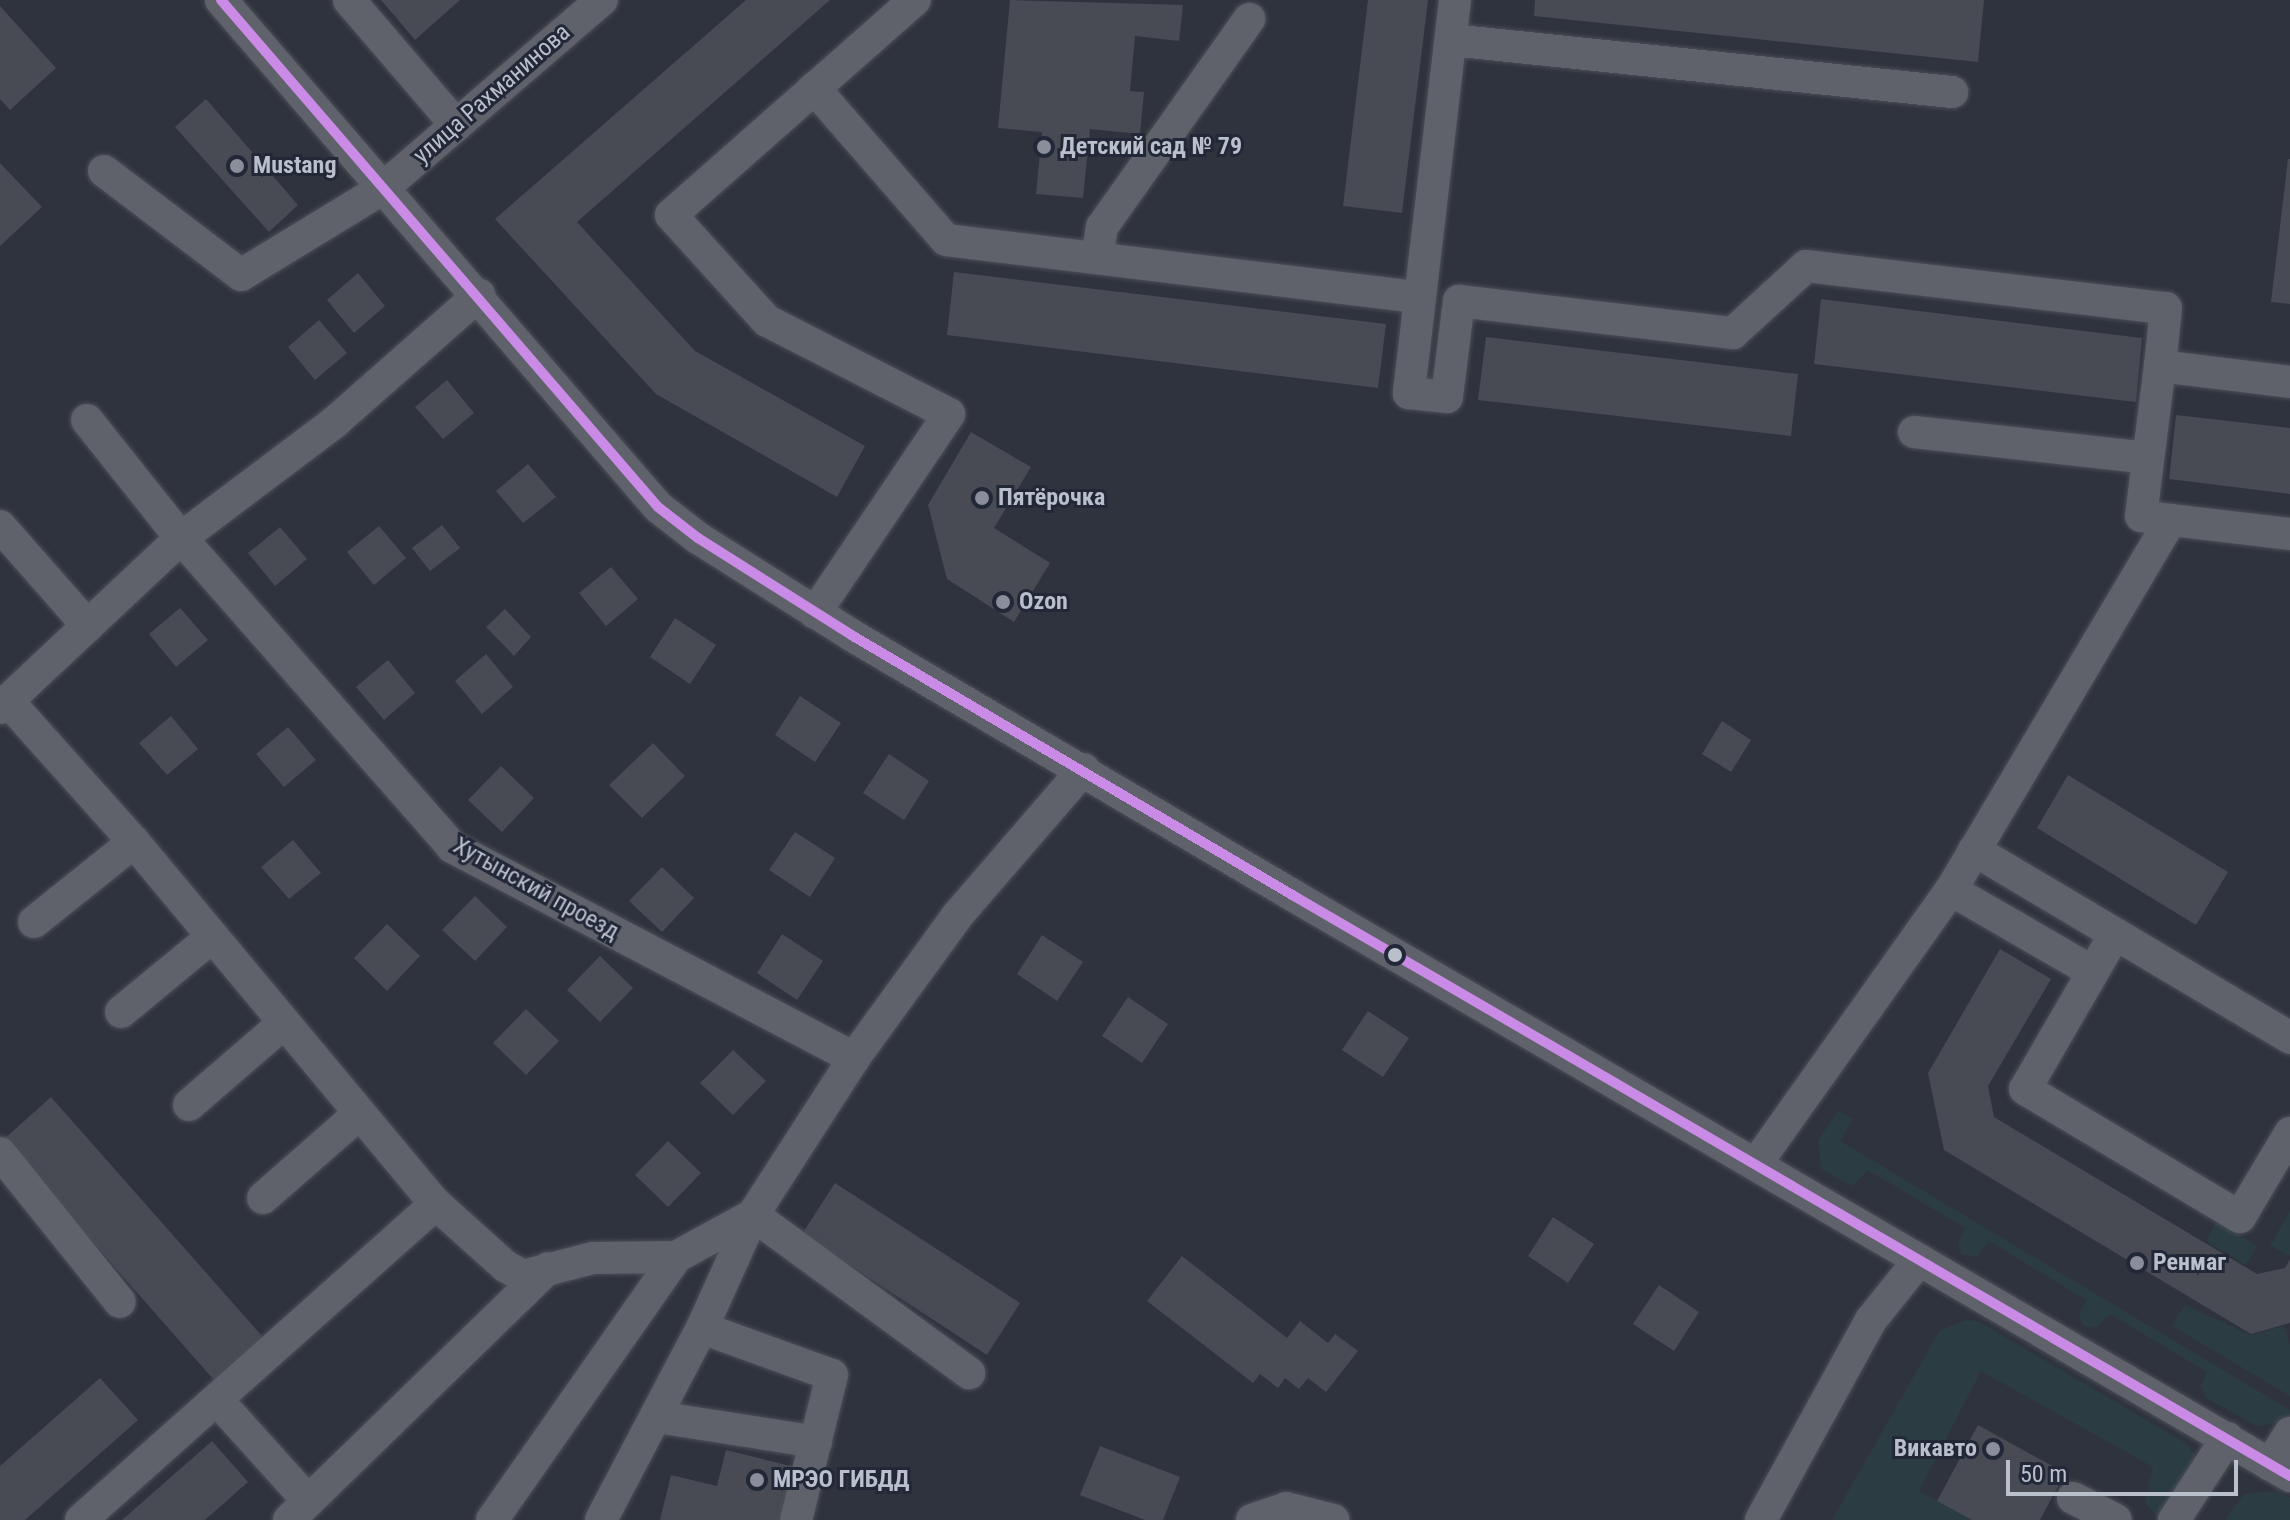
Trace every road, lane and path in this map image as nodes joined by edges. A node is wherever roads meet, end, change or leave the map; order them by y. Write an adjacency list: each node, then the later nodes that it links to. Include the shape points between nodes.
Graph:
1 (221, 0): 12 (street)
2 (349, 0): 10 (street)
3 (1455, 0): 7 (street)
4 (914, 5): 8 (street)
5 (582, 6): 10 (street, улица Рахманинова)
6 (1249, 19): 13 (street, via 1102,227)
7 (1451, 40): 9 (street); 15 (street)
8 (814, 88): 13 (street, via 946,240); 25 (street, via 671,215 767,321 949,414)
9 (1952, 92)
10 (456, 125): 12 (street, улица Рахманинова)
11 (104, 171): 12 (street, улица Рахманинова, via 241,275)
12 (382, 189): 14 (street)
13 (1097, 258): 15 (street)
14 (479, 295): 24 (street, via 336,421); 25 (street, via 658,507)
15 (1420, 297): 16 (street, via 1409,393 1447,397 1459,301 1733,333 1806,266 2166,308)
16 (2160, 366): 17 (street); 20 (street)
17 (2290, 382)
18 (87, 420): 24 (street, Хутынский проезд)
19 (1914, 432): 20 (street)
20 (2148, 458): 21 (street, via 2141,516)
21 (2171, 520): 23 (street); 30 (street)
22 (0, 526): 26 (street)
23 (2290, 534)
24 (181, 538): 26 (street); 39 (street, Хутынский проезд, via 452,847)
25 (815, 613): 28 (street)
26 (88, 626): 27 (street)
27 (3, 704): 29 (street)
28 (1084, 769): 39 (street, via 957,916); 44 (street)
29 (134, 842): 32 (street); 34 (street)
30 (1974, 850): 31 (street); 33 (street)
31 (1951, 890): 35 (street); 44 (street)
32 (34, 922)
33 (2115, 934): 35 (street); 38 (street)
34 (212, 937): 36 (street); 37 (street)
35 (2093, 972): 42 (street, via 2025,1089 2240,1217)
36 (121, 1012)
37 (284, 1023): 40 (street); 41 (street)
38 (2290, 1038)
39 (854, 1058): 47 (street)
40 (189, 1105)
41 (359, 1114): 45 (street); 46 (street)
42 (2290, 1133)
43 (0, 1153): 51 (street)
44 (1756, 1164): 49 (street)
45 (263, 1198)
46 (436, 1204): 50 (street, via 505,1266 523,1276); 54 (street)
47 (753, 1215): 48 (street); 52 (street); 53 (street)
48 (676, 1257): 50 (street, via 593,1258); 63 (street)
49 (1919, 1260): 57 (street); 68 (street, via 1871,1320)
50 (548, 1268): 61 (street)
51 (120, 1302)
52 (702, 1328): 55 (street); 58 (street, via 832,1375)
53 (969, 1373)
54 (219, 1402): 61 (street); 62 (street)
55 (657, 1417): 58 (street); 64 (street)
56 (2290, 1433): 59 (street)
57 (2227, 1438): 59 (street); 70 (street)
58 (816, 1442): 65 (street)
59 (2280, 1470)
60 (2073, 1498): 69 (street)
61 (299, 1510)
62 (81, 1520)
63 (492, 1520)
64 (601, 1520)
65 (796, 1520)
66 (1252, 1520): 67 (street, via 1286,1508)
67 (1333, 1520)
68 (1761, 1520)
69 (2116, 1520)
70 (2174, 1520)

